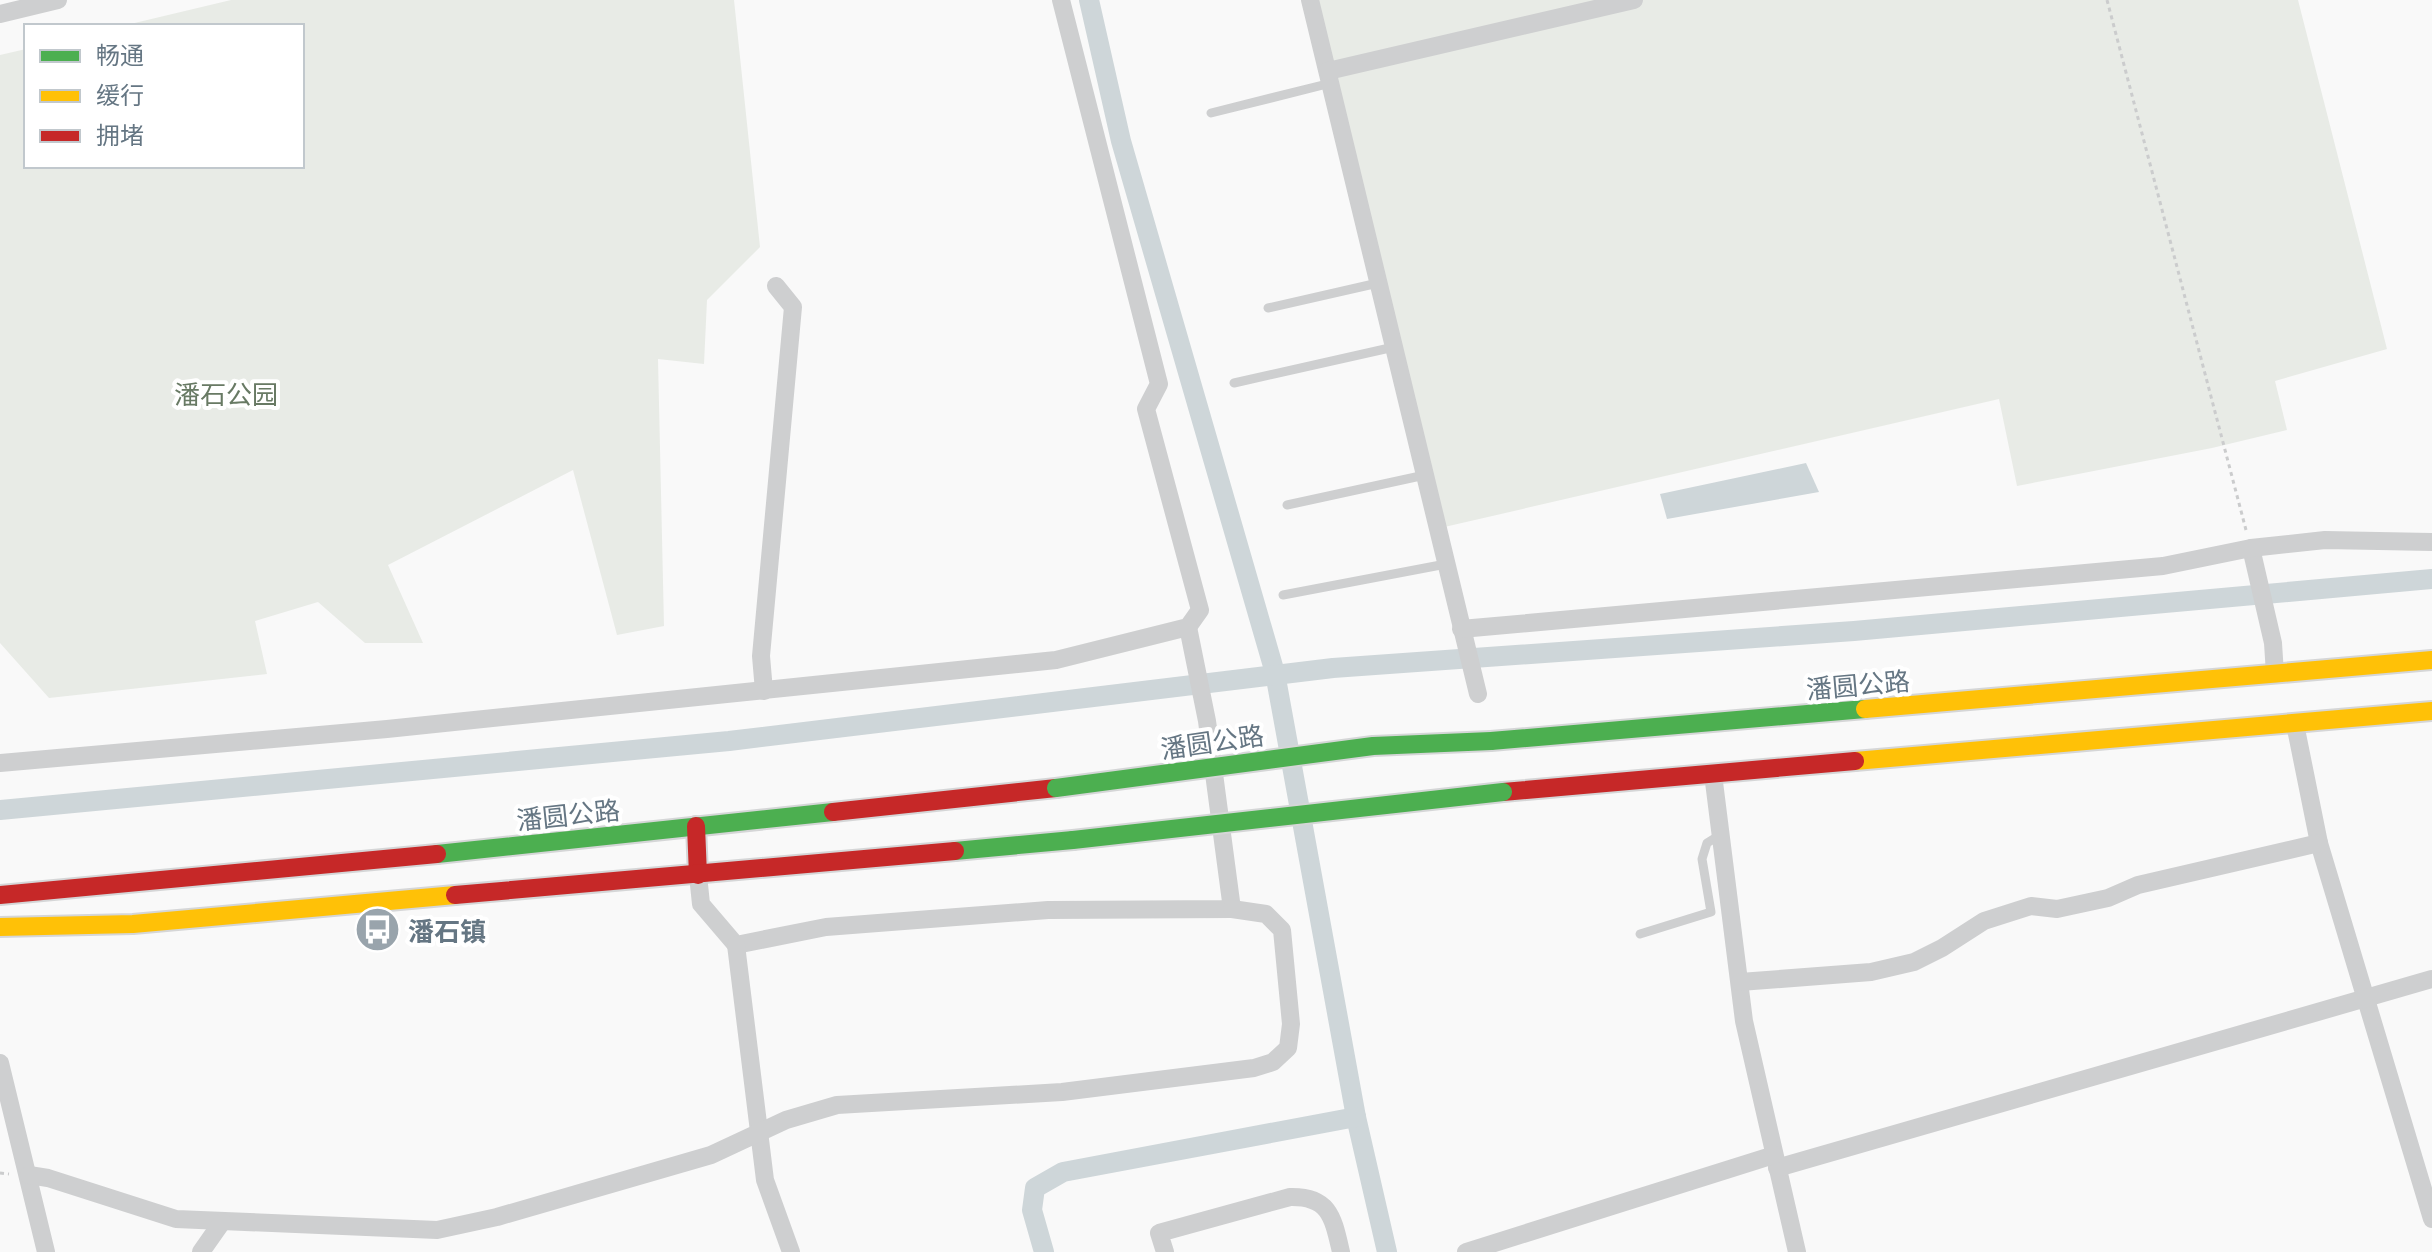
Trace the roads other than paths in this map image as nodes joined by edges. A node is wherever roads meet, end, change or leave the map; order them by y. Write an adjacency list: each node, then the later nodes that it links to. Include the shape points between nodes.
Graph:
1 (58, 0): 5 (street)
2 (1061, 0): 20 (street, via 1159,384 1146,409 1200,610)
3 (1310, 0): 6 (street)
4 (1634, 0): 6 (street)
5 (0, 14)
6 (1329, 77): 7 (lane); 8 (street)
7 (1211, 113)
8 (1378, 283): 10 (lane); 11 (street)
9 (776, 286): 23 (street, via 793,307 761,656)
10 (1268, 308)
11 (1394, 347): 12 (lane); 13 (street)
12 (1234, 383)
13 (1425, 475): 14 (lane); 17 (street)
14 (1287, 505)
15 (2432, 542): 16 (street, via 2325,540)
16 (2252, 552): 19 (street, via 2163,566); 22 (street)
17 (1446, 564): 18 (lane); 19 (street)
18 (1283, 595)
19 (1462, 634): 24 (street)
20 (1190, 635): 23 (street, via 1056,660); 34 (street)
21 (2432, 660): 22 (main road, 潘圆公路)
22 (2275, 674): 29 (main road, 潘圆公路, bridge, via 1491,741 1373,746 1056,788)
23 (764, 691): 27 (street)
24 (1478, 694)
25 (2432, 711): 26 (main road)
26 (2295, 724): 28 (main road); 31 (street)
27 (0, 763)
28 (1713, 774): 30 (street); 32 (main road, bridge)
29 (696, 826): 32 (main road); 33 (main road, 潘圆公路)
30 (1720, 835): 36 (lane, via 1707,843 1702,859 1711,912); 39 (street)
31 (2319, 843): 39 (street, via 2138,885 2108,898 2057,909 2031,906 1984,921 1914,962 1871,972); 40 (street)
32 (698, 875): 35 (main road, via 133,924); 37 (street, via 701,904)
33 (0, 895)
34 (1232, 909): 37 (street, via 1048,910 826,927); 42 (street, via 1266,914 1282,930 1291,1024 1288,1048 1273,1062 1062,1092 837,1105)
35 (0, 927)
36 (1640, 934)
37 (736, 945): 42 (street)
38 (2432, 979): 40 (street)
39 (1740, 982): 43 (street)
40 (2365, 998): 43 (street); 45 (street)
41 (0, 1063): 44 (street)
42 (758, 1131): 46 (street, via 711,1155 462,1226 437,1230); 49 (street, via 765,1180)
43 (1775, 1161): 52 (street); 53 (street)
44 (29, 1175): 46 (street, via 176,1219); 47 (street)
45 (2432, 1219)
46 (222, 1222): 48 (street)
47 (46, 1252)
48 (201, 1252)
49 (791, 1252)
50 (1165, 1252): 51 (street, via 1159,1233 1290,1197 1307,1197 1323,1204)
51 (1341, 1252)
52 (1466, 1252)
53 (1797, 1252)

